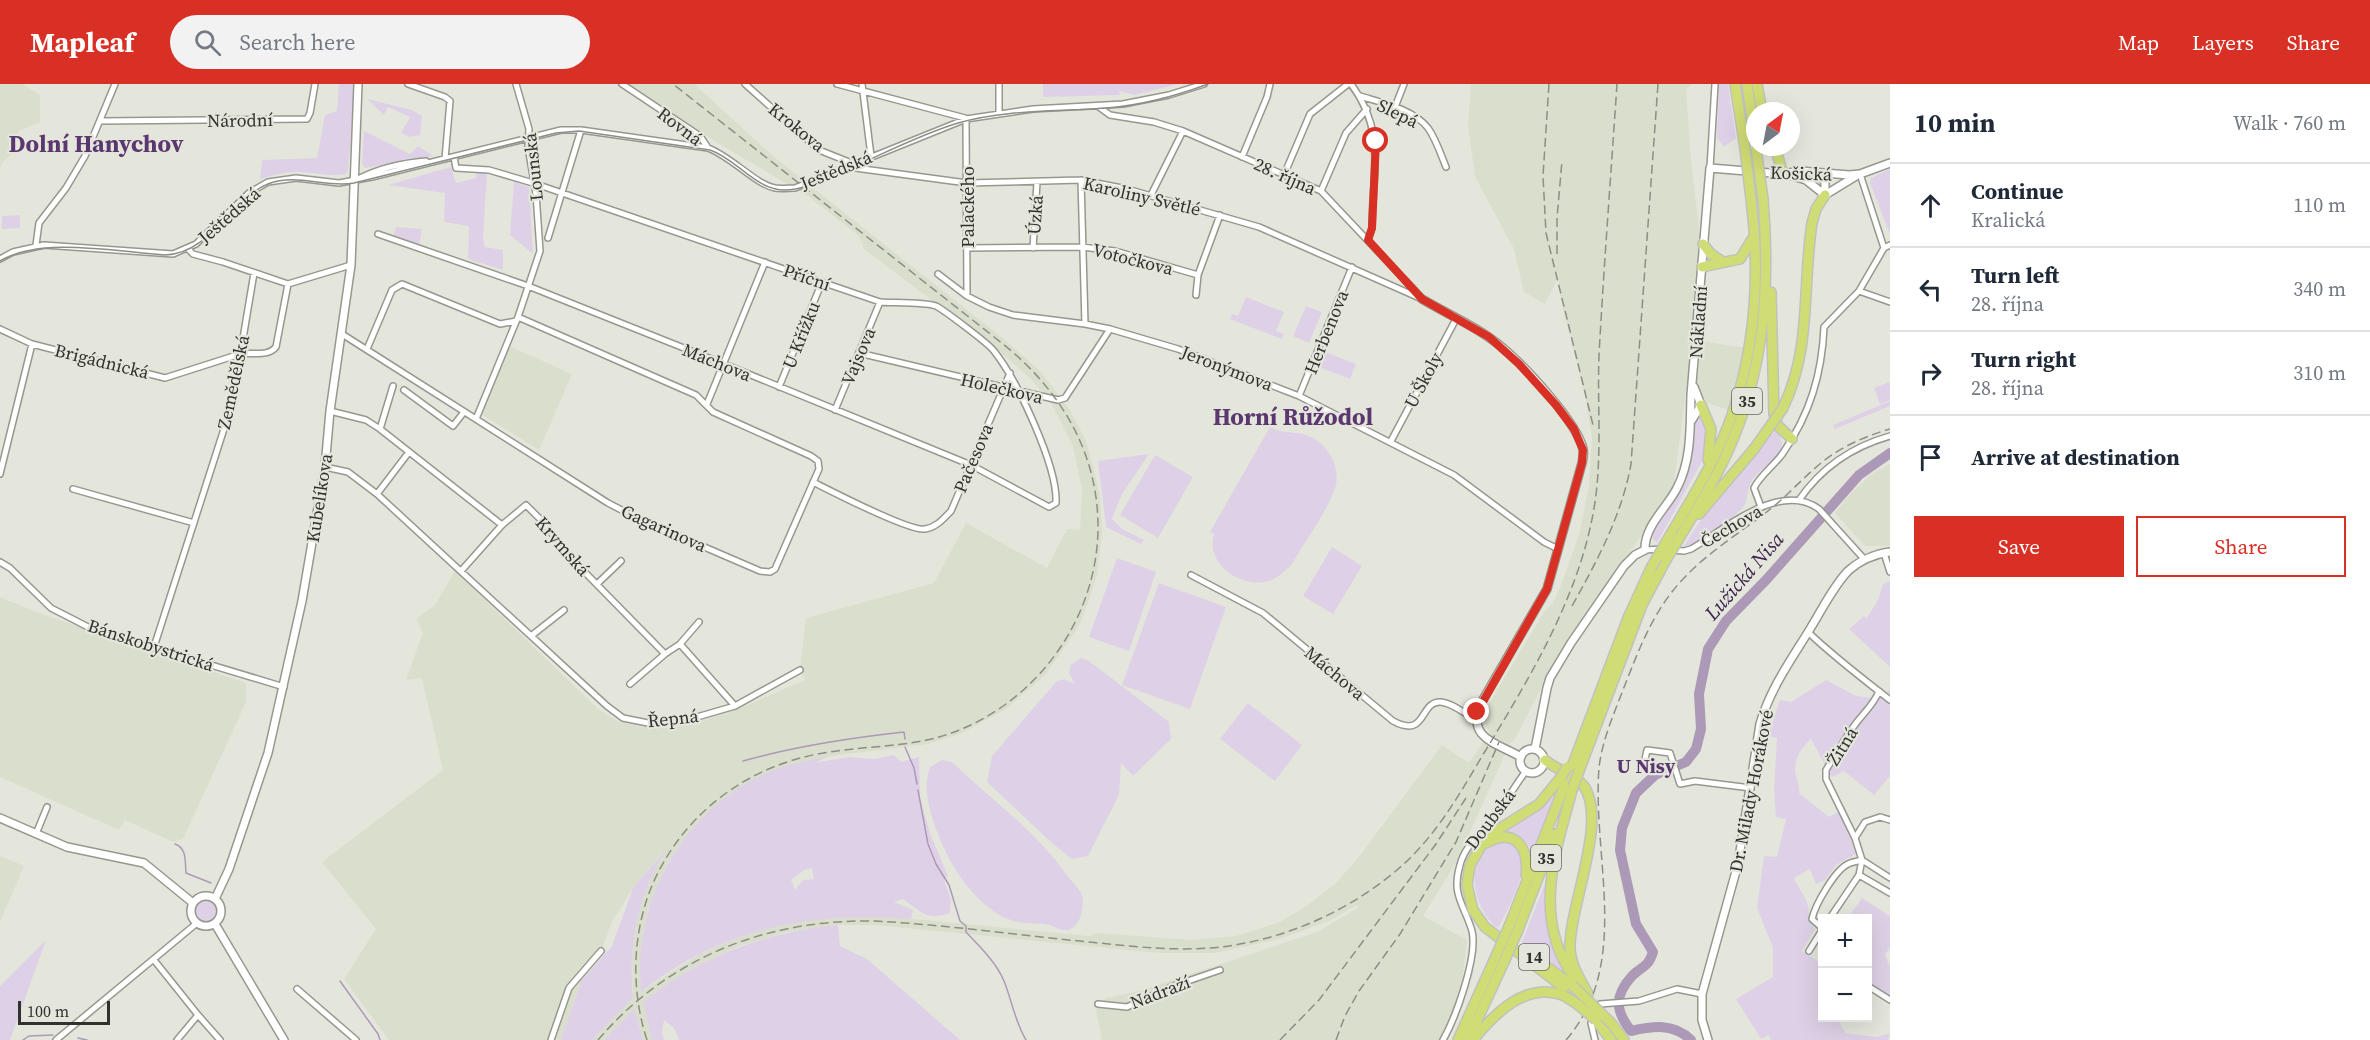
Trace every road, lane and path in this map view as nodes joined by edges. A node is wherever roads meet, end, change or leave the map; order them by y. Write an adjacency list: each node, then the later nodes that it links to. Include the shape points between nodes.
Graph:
1 (115, 84): 27 (street)
2 (315, 84): 27 (street, Národní, via 307,119)
3 (358, 84): 48 (street, Kubelíkova)
4 (408, 84): 37 (street, via 450,102)
5 (516, 84): 30 (street, Lounská, via 530,129)
6 (622, 84): 31 (street, Rovná, via 700,136)
7 (745, 84): 39 (street, Krokova, via 819,150)
8 (837, 84): 18 (street)
9 (999, 84): 25 (street)
10 (1204, 84): 22 (street, Ještědská, via 1169,96)
11 (1269, 84): 36 (street)
12 (1350, 84): 19 (street); 44 (street, via 1310,114)
13 (1404, 84): 23 (street)
14 (1715, 84): 42 (street, Nákladní)
15 (1735, 84): 57 (highway, 35, bridge)
16 (1746, 84): 20 (highway, 35)
17 (1757, 84): 21 (highway)
18 (863, 87): 26 (street); 32 (street)
19 (1360, 96): 23 (street, Slepá); 24 (street)
20 (1749, 102)
21 (1760, 102)
22 (1099, 106): 25 (street, Ještědská); 29 (street, 28. října, via 1110,115)
23 (1395, 107): 41 (street, Slepá, via 1428,129)
24 (1367, 109): 52 (street, via 1346,133); 60 (street, via 1376,141 1372,228)
25 (999, 114): 26 (street, Ještědská)
26 (966, 119): 32 (street, Ještědská); 51 (street, Palackého)
27 (101, 121): 62 (street, via 86,156 39,223)
28 (581, 130): 30 (street, Ještědská); 31 (street, Ještědská); 53 (street)
29 (1183, 131): 36 (street, 28. října); 54 (street)
30 (528, 138): 35 (street, Ještědská); 50 (street, Lounská)
31 (708, 148): 40 (street, Ještědská, via 722,153 764,184 779,188 795,188)
32 (871, 156): 39 (street, Ještědská)
33 (1757, 156): 68 (highway, 35, bridge)
34 (1777, 156): 45 (highway)
35 (454, 157): 37 (street, Ještědská); 50 (street, Příční, via 456,168 489,170)
36 (1242, 157): 44 (street, 28. října)
37 (442, 160): 48 (street, Ještědská, via 404,163)
38 (1890, 163): 46 (street, Košická)
39 (854, 164): 40 (street, Ještědská)
40 (846, 167): 51 (street, Karoliny Světlé)
41 (1446, 167)
42 (1710, 168): 45 (street, Košická); 61 (street, Nákladní)
43 (1817, 173): 45 (street, Košická); 46 (street, Košická); 55 (street, via 1825,182)
44 (1284, 174): 52 (street, 28. října)
45 (1783, 174): 55 (street, via 1806,180)
46 (1860, 174): 55 (street); 64 (street)
47 (1081, 180): 49 (street, Karoliny Světlé); 54 (street, Karoliny Světlé); 63 (street)
48 (355, 181): 67 (street, Ještědská, via 296,178 268,182 249,193); 72 (street, Kubelíkova)
49 (1037, 182): 51 (street, Karoliny Světlé); 66 (street, Úzká)
50 (533, 183): 53 (street, Příční); 80 (street, Lounská, via 540,251)
51 (967, 183): 65 (street, Palackého)
52 (1321, 191): 60 (street, 28. října)
53 (562, 193): 59 (street); 70 (street, Příční)
54 (1151, 195): 56 (street, Karoliny Světlé)
55 (1825, 195): 130 (highway, bridge, via 1812,223 1802,352 1794,383 1783,408 1754,449)
56 (1221, 215): 73 (street, Karoliny Světlé); 77 (street, Votočkova)
57 (1755, 233): 71 (highway, via 1740,259); 121 (highway, 35, via 1756,291 1747,364 1729,423)
58 (378, 234): 80 (street, Máchova)
59 (549, 238)
60 (1368, 240): 84 (street, 28. října)
61 (1704, 244): 71 (highway, via 1710,254); 74 (street, Nákladní)
62 (36, 245): 67 (street, Ještědská, via 167,254); 69 (street, Ještědská)
63 (1082, 247): 66 (street, Votočkova); 77 (street, Votočkova, via 1115,250); 89 (street)
64 (1887, 247): 81 (street)
65 (967, 248): 66 (street, Votočkova); 83 (street, Palackého)
66 (1033, 248)
67 (188, 249): 75 (street, via 192,254)
68 (1766, 257): 115 (highway, via 1773,314 1774,414 1778,426); 130 (highway, 35, via 1762,336 1749,394 1727,454)
69 (0, 259)
70 (765, 262): 78 (street, Příční); 97 (street)
71 (1723, 262): 74 (highway)
72 (351, 265): 79 (street); 92 (street, Kubelíkova)
73 (1352, 267): 84 (street, Karoliny Světlé); 105 (street, Herbenova)
74 (1702, 267): 99 (street, Nákladní)
75 (254, 273): 79 (street); 96 (street, Zemědělská)
76 (938, 274): 83 (street, Jeronýmova)
77 (1198, 275): 82 (street)
78 (822, 282): 85 (street, Příční); 101 (street, U Křížku)
79 (288, 284): 96 (street, Brigádnická, via 276,347 268,354)
80 (528, 286): 87 (street); 97 (street, Máchova)
81 (1859, 291): 86 (street); 115 (street, via 1824,327 1816,385)
82 (1196, 295)
83 (967, 296): 89 (street, Jeronýmova, via 1013,315)
84 (1422, 299): 88 (street, 28. října)
85 (880, 302): 95 (street, Vajsova); 98 (street, Příční, via 936,306 992,348)
86 (1890, 302)
87 (517, 319): 94 (street, Gagarinova, via 500,324 402,284 392,290); 106 (street, Gagarinova, via 696,395); 111 (street)
88 (1456, 319): 116 (street, U Školy); 131 (street, 28. října, via 1489,337 1519,364 1556,405 1582,445 1582,463)
89 (1085, 324): 91 (street, Jeronýmova)
90 (0, 329): 93 (street, Brigádnická)
91 (1110, 329): 104 (street, Holečkova, via 1065,398 1053,400); 105 (street, Jeronýmova, via 1178,349)
92 (342, 334): 94 (street, Gagarinova); 109 (street, Kubelíkova)
93 (32, 344): 96 (street, Brigádnická, via 165,378); 120 (street)
94 (367, 349): 110 (street, Gagarinova)
95 (859, 353): 102 (street, Holečkova); 108 (street, Vajsova)
96 (240, 354): 128 (street, Zemědělská, via 232,404)
97 (724, 364): 101 (street, Máchova); 106 (street)
98 (1010, 373): 102 (street, Pačesova); 104 (street, Příční)
99 (1693, 381): 107 (street); 112 (street, Nákladní)
100 (393, 386): 113 (street)
101 (779, 387): 108 (street, Máchova)
102 (1003, 388): 104 (street, Holečkova); 118 (street, Pačesova)
103 (404, 390): 110 (street, via 453,426)
104 (1018, 392): 126 (street, Příční, via 1047,460 1056,493 1056,503)
105 (1299, 396): 116 (street, Jeronýmova)
106 (707, 404): 122 (street, Gagarinova, via 713,412 818,461)
107 (1701, 405): 112 (street); 121 (highway, via 1711,434)
108 (835, 410): 118 (street, Máchova)
109 (330, 411): 113 (street, via 366,420); 119 (street, Kubelíkova)
110 (464, 412): 111 (street, Gagarinova)
111 (476, 419): 122 (street, Gagarinova, via 608,503 760,571 775,570)
112 (1690, 428): 132 (street, Nákladní, via 1688,455 1677,488 1647,534)
113 (380, 429): 117 (street)
114 (1890, 436): 125 (street, via 1840,458 1813,479)
115 (1791, 439): 127 (street, via 1756,484 1755,494)
116 (1391, 441): 131 (street, Jeronýmova, via 1454,475)
117 (409, 452): 124 (street); 129 (street)
118 (971, 465): 122 (street, Pačesova, via 951,510 940,523 923,530); 126 (street, Máchova)
119 (325, 467): 124 (street, Řepná, via 348,472); 150 (street, Kubelíkova)
120 (0, 474)
121 (1705, 475): 159 (highway, 35, bridge, via 1630,611)
122 (813, 482)
123 (73, 489): 128 (street)
124 (377, 494): 137 (street, Řepná)
125 (1798, 500): 127 (street, Čechova); 134 (street, Čechova, via 1819,508)
126 (1049, 507)
127 (1761, 507): 132 (street, Čechova, via 1690,549)
128 (194, 523): 146 (street, Zemědělská)
129 (502, 525): 137 (street, Krymská); 140 (street, Krymská, via 526,506)
130 (1683, 532): 159 (highway, 35, bridge, via 1642,605)
131 (1558, 549): 154 (street, 28. října, via 1543,598)
132 (1645, 550): 155 (street, via 1624,566 1556,668 1546,688)
133 (1887, 553): 134 (street, Dr. Milady Horákové); 138 (street)
134 (1865, 560): 143 (street, Dr. Milady Horákové, via 1837,584)
135 (621, 561): 140 (street, Krymská)
136 (0, 562): 146 (street, Bánskobystrická, via 51,608 92,629)
137 (461, 572): 144 (street, Řepná)
138 (1890, 572)
139 (1191, 575): 154 (street, Máchova, via 1263,613 1393,722 1409,727 1420,722 1433,704 1443,702)
140 (597, 584): 147 (street, Krymská)
141 (564, 610): 144 (street)
142 (699, 622): 145 (street)
143 (1808, 632): 151 (street); 162 (street, Dr. Milady Horákové, via 1778,681 1760,724)
144 (531, 636): 153 (street, Řepná, via 623,718 648,723 690,719)
145 (680, 644): 147 (street); 153 (street)
146 (154, 647): 150 (street, Bánskobystrická)
147 (665, 654): 149 (street)
148 (800, 670): 153 (street, Řepná)
149 (630, 684)
150 (284, 687): 174 (street, Kubelíkova, via 257,787 229,869)
151 (1879, 692): 152 (street); 167 (street, Žitná, via 1826,770 1826,779)
152 (1890, 700)
153 (735, 706)
154 (1475, 719): 156 (street, via 1485,738)
155 (1535, 749): 156 (street, via 1528,749); 157 (street)
156 (1521, 757): 160 (street, Doubská)
157 (1545, 760): 160 (street, Doubská, via 1540,771); 187 (highway, via 1578,780 1592,807 1586,867 1570,947 1574,966)
158 (1644, 764): 162 (street, via 1647,750 1670,753 1680,784)
159 (1572, 769): 161 (highway, 35)
160 (1526, 771): 201 (street, Doubská, via 1460,864 1458,894 1472,932 1473,950 1459,1005)
161 (1567, 781): 168 (highway, via 1491,835); 173 (highway, 35); 180 (highway, 35); 187 (highway, via 1550,904 1553,933)
162 (1751, 788): 190 (street, Dr. Milady Horákové, via 1738,864)
163 (47, 807): 166 (street)
164 (0, 818): 166 (street)
165 (1890, 820): 167 (street, via 1880,817 1865,822)
166 (36, 834): 175 (street, via 67,847 144,863)
167 (1855, 838): 169 (street, Žitná)
168 (1475, 853): 173 (highway, via 1499,838 1519,843 1526,853 1527,865); 187 (highway, 14, via 1468,871 1468,898 1476,916 1493,933)
169 (1862, 860): 170 (street, Žitná); 171 (street); 179 (street, via 1838,872 1814,910 1812,919)
170 (1859, 875): 172 (street); 176 (street, Žitná)
171 (1890, 878)
172 (1890, 893)
173 (1521, 896): 180 (highway, 35)
174 (214, 899): 175 (street, via 202,897); 178 (street, via 221,913)
175 (193, 903): 177 (street, via 191,912)
176 (1833, 914)
177 (197, 924): 178 (street); 185 (street)
178 (215, 924): 198 (street)
179 (1818, 925)
180 (1514, 927): 184 (highway, 35, bridge)
181 (1818, 936): 183 (street)
182 (601, 951): 200 (street, via 569,988)
183 (1809, 951)
184 (1500, 959): 202 (highway, 35); 203 (highway, 35)
185 (154, 960): 193 (street); 195 (street)
186 (1220, 970): 192 (street, Nádraží, via 1127,1007)
187 (1571, 985): 194 (highway, 14, bridge); 194 (highway, bridge, via 1588,994); 204 (highway, via 1536,992 1513,1002); 206 (highway, 14, bridge)
188 (297, 989): 199 (street)
189 (1872, 989): 191 (street)
190 (1702, 994): 205 (street, via 1677,989 1639,1001 1600,1004 1591,1023); 208 (street, Dr. Milady Horákové, via 1702,1020)
191 (1890, 1000)
192 (1098, 1004)
193 (198, 1016): 196 (street); 197 (street)
194 (1612, 1024): 207 (highway, 14)
195 (56, 1040)
196 (177, 1040)
197 (220, 1040)
198 (284, 1040)
199 (356, 1040)
200 (551, 1040)
201 (1443, 1040)
202 (1458, 1040)
203 (1468, 1040)
204 (1473, 1040)
205 (1595, 1040)
206 (1611, 1040)
207 (1624, 1040)
208 (1708, 1040)

